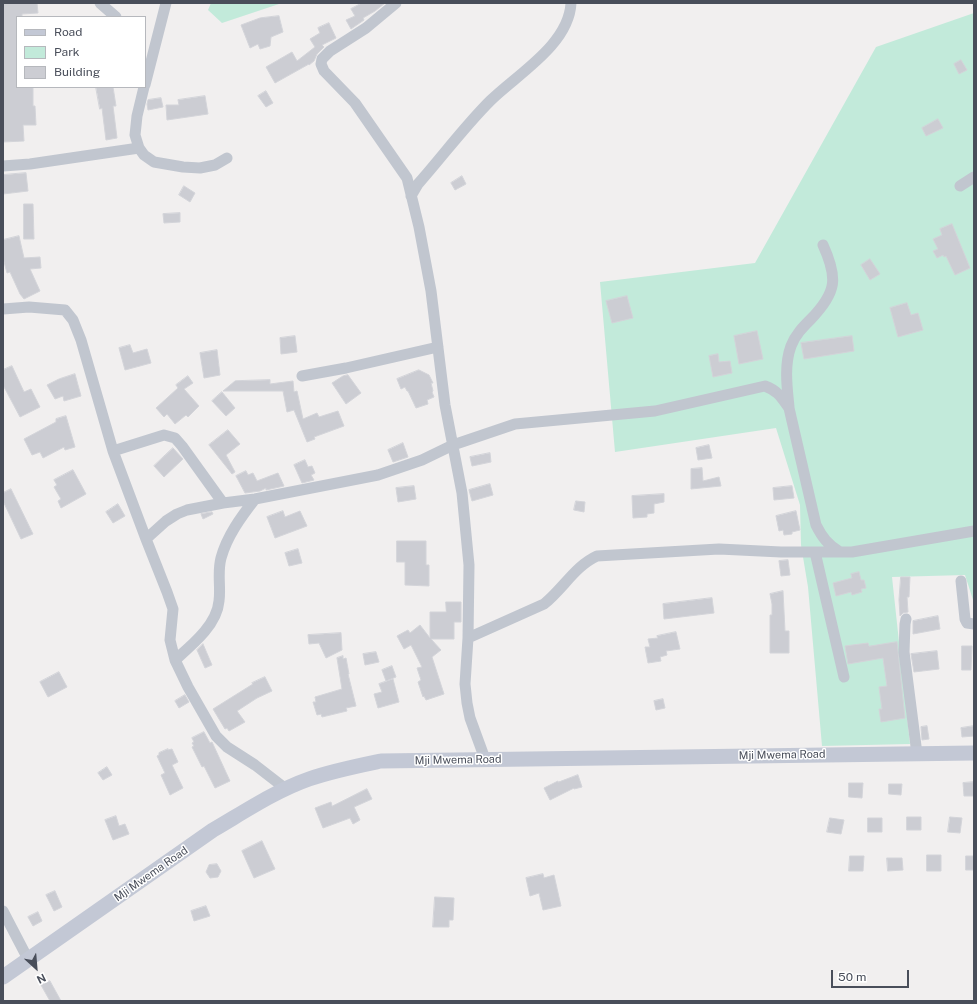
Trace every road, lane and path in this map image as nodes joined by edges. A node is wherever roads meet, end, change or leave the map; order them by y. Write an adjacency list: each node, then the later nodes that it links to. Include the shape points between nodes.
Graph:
1 (100, 3): 5 (street)
2 (166, 3): 6 (street)
3 (396, 3): 14 (street, via 366,28 330,51 322,59 321,64 324,71 355,103 407,178)
4 (571, 3): 14 (street, via 566,22 547,51 490,101 418,184)
5 (115, 16)
6 (149, 48): 7 (street)
7 (146, 76)
8 (144, 88): 9 (street, via 135,135)
9 (139, 148): 10 (street, via 154,162 183,167 200,168 215,165); 11 (street)
10 (228, 158)
11 (3, 166)
12 (974, 177): 13 (street)
13 (960, 186)
14 (411, 196): 17 (street, via 431,291)
15 (822, 245): 19 (street, via 831,263 833,284 822,308 799,331 791,347 786,369)
16 (3, 309): 21 (street, via 29,307 65,310 73,320 82,340)
17 (438, 347): 18 (street); 20 (street, via 445,406)
18 (302, 376)
19 (789, 408): 20 (street, via 775,390 765,386 655,411 515,424); 27 (street, via 816,525 830,547)
20 (453, 445): 22 (street, via 422,460 378,475); 31 (street, via 462,493 469,565)
21 (113, 451): 23 (street, via 164,435 175,438); 25 (street)
22 (255, 499): 23 (street); 32 (street, via 238,522 221,557 218,573 219,603 214,616 198,640)
23 (223, 503): 25 (street, via 177,514)
24 (974, 531): 27 (street)
25 (146, 539): 32 (street, via 173,609 170,640)
26 (815, 552): 27 (street); 31 (street, via 719,549 597,556 580,568 544,604); 33 (street)
27 (840, 552)
28 (961, 581): 30 (street, via 965,619 967,623)
29 (906, 619): 35 (street, via 904,652)
30 (974, 624)
31 (468, 638): 36 (street, via 465,684 467,703)
32 (176, 660): 37 (street, via 216,736 231,750)
33 (844, 677)
34 (974, 753): 35 (main road, Mji Mwema Road)
35 (917, 754): 36 (main road, Mji Mwema Road)
36 (485, 759): 37 (main road, Mji Mwema Road, via 381,761 341,770)
37 (286, 789): 39 (main road, Mji Mwema Road, via 213,830)
38 (3, 911): 39 (street)
39 (28, 959): 40 (main road, Mji Mwema Road)
40 (3, 977)

